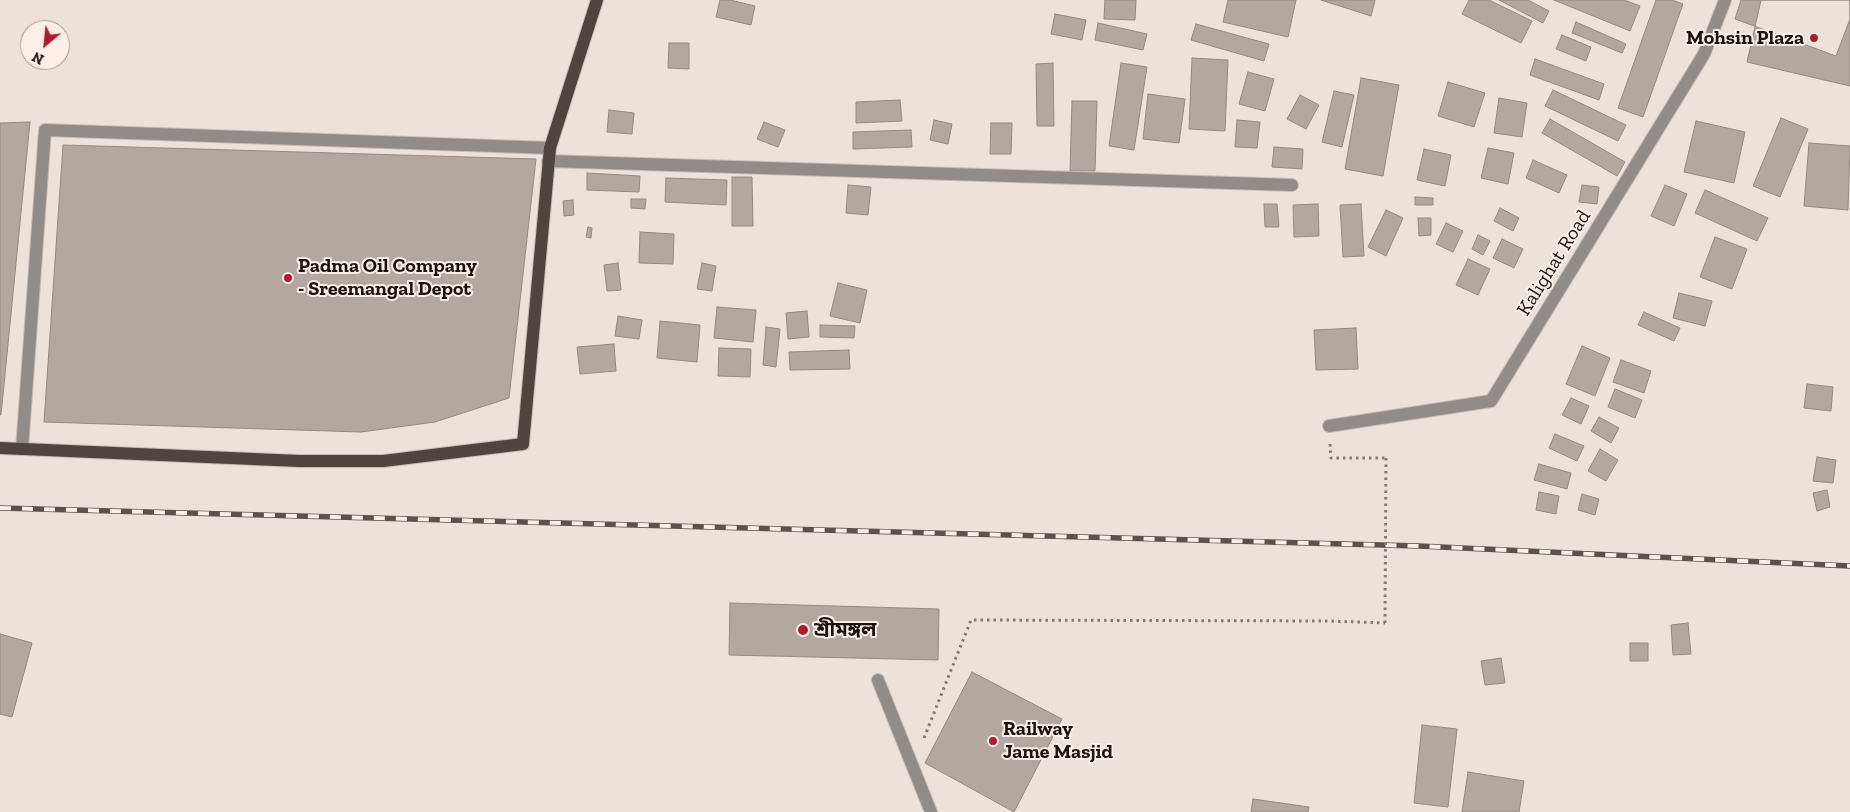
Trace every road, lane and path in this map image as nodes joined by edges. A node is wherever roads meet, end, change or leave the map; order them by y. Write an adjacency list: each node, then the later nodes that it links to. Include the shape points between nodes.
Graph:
1 (597, 0): 3 (main road)
2 (1725, 0): 6 (street, Kalighat Road, via 1704,54 1491,401)
3 (550, 148): 4 (main road); 8 (street, via 45,130)
4 (548, 161): 5 (street); 8 (main road, via 523,444 383,461 299,461)
5 (1292, 185)
6 (1328, 426)
7 (0, 448): 8 (main road)
8 (22, 449)
9 (1331, 458): 11 (path, bridge, via 1386,458 1385,623 1329,620 971,620)
10 (878, 680): 11 (street)
11 (912, 767): 12 (street)
12 (931, 812)

